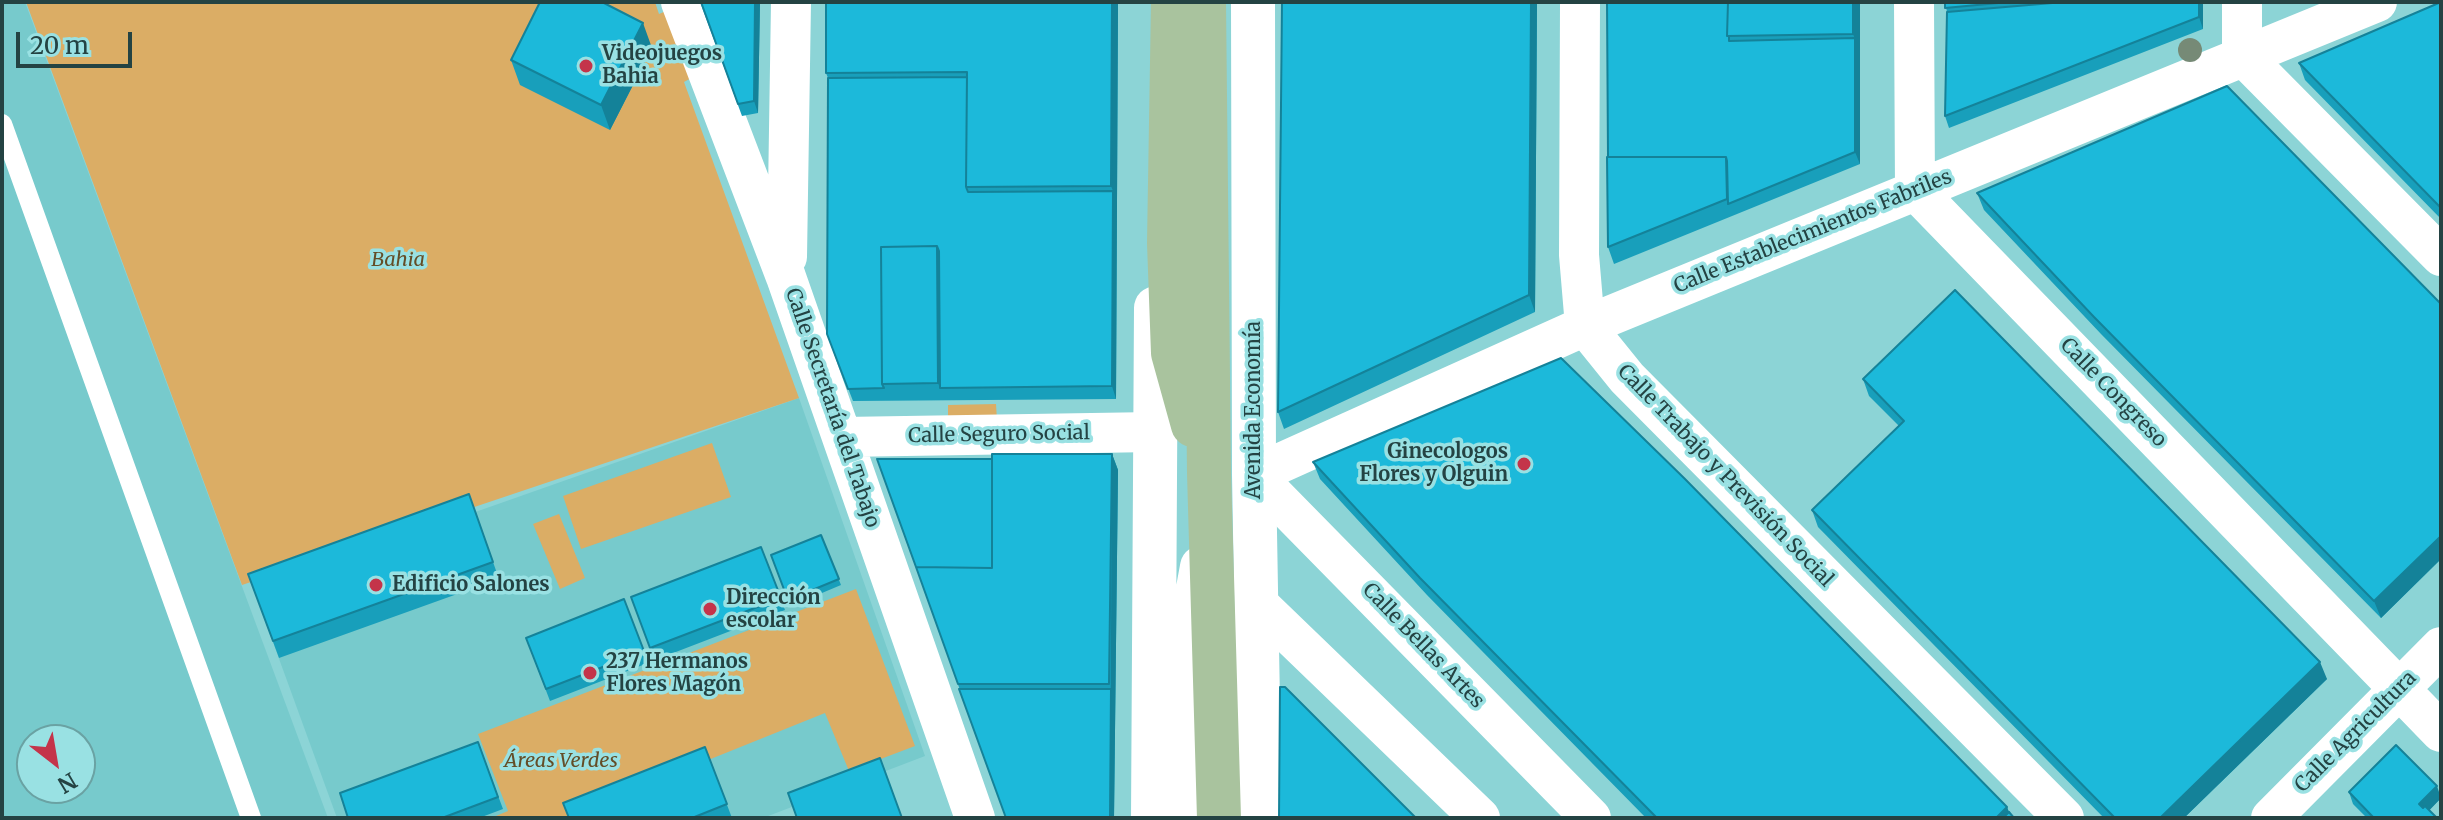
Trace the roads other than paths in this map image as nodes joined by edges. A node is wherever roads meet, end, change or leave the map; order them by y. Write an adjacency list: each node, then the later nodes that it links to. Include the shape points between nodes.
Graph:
1 (681, 2): 13 (street, Calle Secretaría del Tabajo)
2 (791, 2): 13 (street)
3 (1253, 2): 17 (main road, Avenida Economía)
4 (1580, 2): 14 (street, via 1579,255)
5 (1914, 2): 11 (street)
6 (2242, 2): 9 (street)
7 (2377, 2): 9 (street, Calle Establecimientos Fabriles)
8 (1178, 3): 15 (main road); 26 (main road, via 1169,243 1173,353 1209,473)
9 (2242, 55): 11 (street, Calle Establecimientos Fabriles); 12 (street)
10 (2, 124): 22 (lane)
11 (1915, 190): 14 (street, Calle Establecimientos Fabriles); 20 (street, Calle Congreso)
12 (2441, 256)
13 (786, 277): 16 (street, Calle Secretaría del Tabajo)
14 (1585, 326): 17 (street, Calle Establecimientos Fabriles); 30 (street, Calle Trabajo y Previsión Social, via 1627,378)
15 (1154, 432): 16 (street, Calle Seguro Social); 24 (main road)
16 (843, 437): 23 (street, Calle Secretaría del Tabajo)
17 (1254, 475): 18 (main road, Avenida Economía); 25 (main road, via 1204,558 1190,632); 29 (street, Calle Bellas Artes)
18 (1257, 603): 27 (main road, Avenida Economía); 28 (street)
19 (2441, 647): 20 (street, Calle Agricultura)
20 (2399, 689): 21 (street, Calle Congreso); 31 (street, Calle Agricultura)
21 (2441, 732)
22 (251, 818)
23 (975, 818)
24 (1153, 818)
25 (1188, 818)
26 (1219, 818)
27 (1260, 818)
28 (1480, 818)
29 (1591, 818)
30 (2064, 818)
31 (2271, 818)

